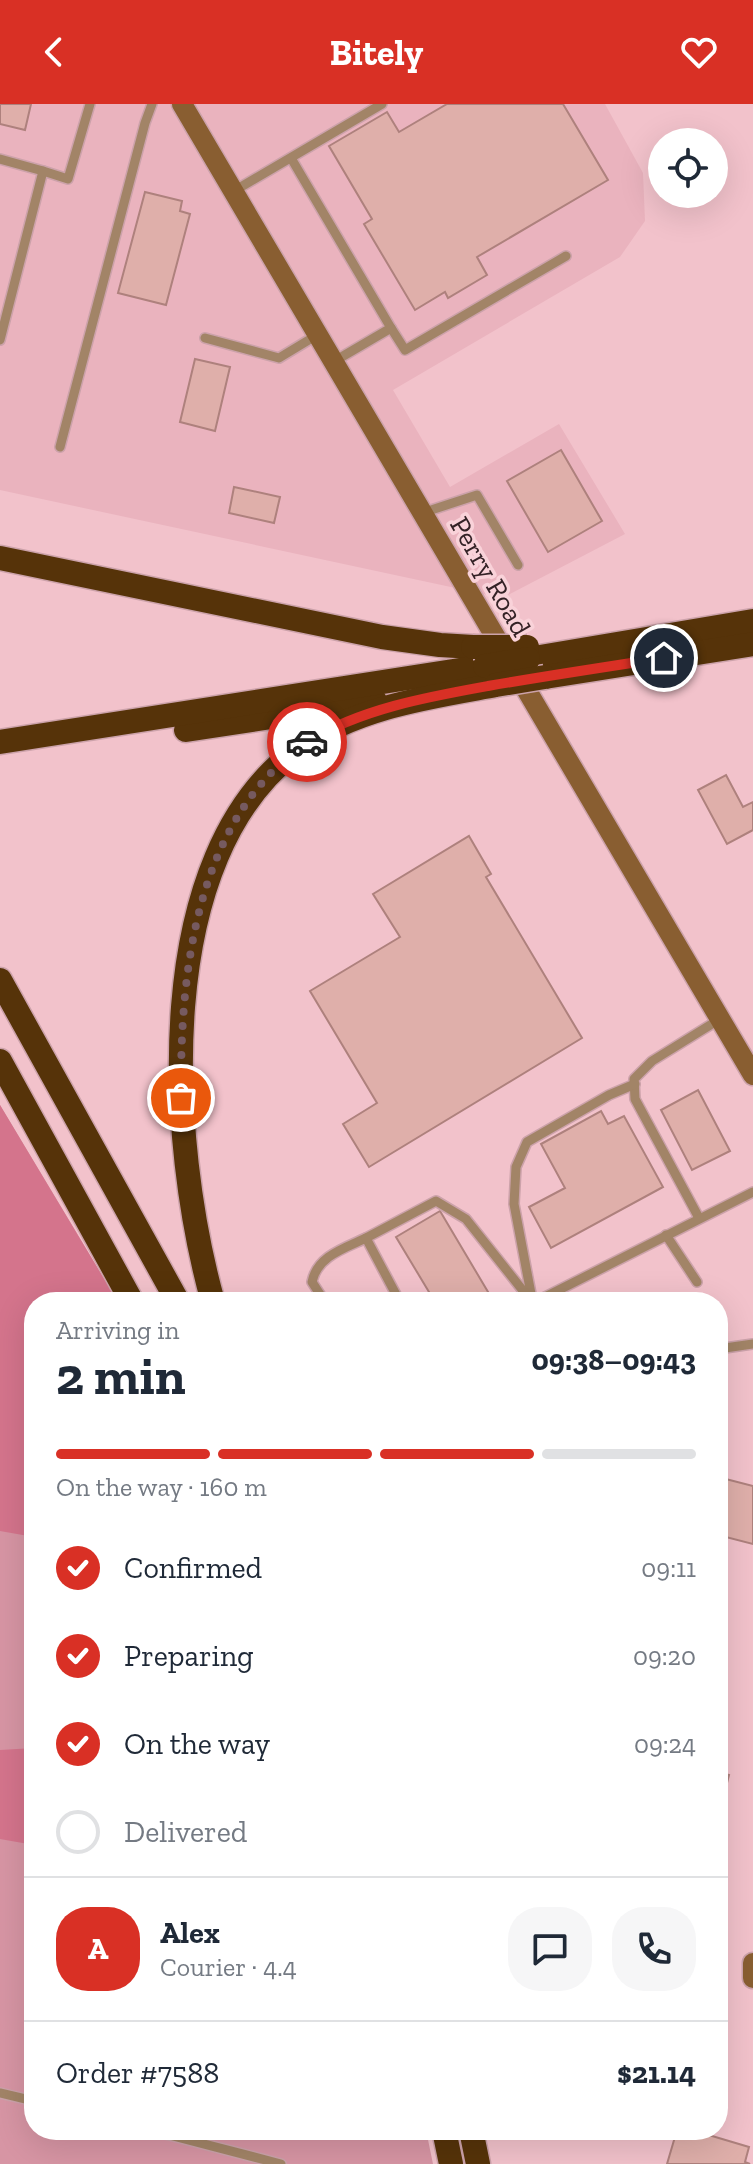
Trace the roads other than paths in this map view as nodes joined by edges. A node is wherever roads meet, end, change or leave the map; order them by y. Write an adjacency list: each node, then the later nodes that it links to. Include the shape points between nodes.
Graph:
1 (90, 104): 7 (lane, via 68,179)
2 (152, 104): 15 (lane)
3 (182, 104): 8 (street, Perry Road)
4 (382, 104): 5 (lane)
5 (291, 158): 8 (lane); 10 (lane)
6 (0, 159): 7 (lane)
7 (43, 171): 13 (lane)
8 (234, 191): 11 (street, Perry Road)
9 (566, 256): 10 (lane, via 405,350)
10 (391, 328): 14 (lane)
11 (318, 335): 12 (lane, via 279,358); 14 (street, Perry Road)
12 (205, 338)
13 (0, 340)
14 (333, 362): 16 (street, Perry Road)
15 (60, 447)
16 (422, 513): 18 (lane, via 477,495); 27 (street, Perry Road)
17 (0, 558): 22 (highway, via 440,645)
18 (518, 565)
19 (753, 621): 21 (highway)
20 (753, 644): 21 (highway)
21 (535, 660): 22 (highway, bridge); 22 (highway, bridge)
22 (485, 666): 23 (highway); 24 (highway)
23 (449, 694): 25 (highway); 38 (highway, via 347,722 299,748 269,775 243,810 212,872 189,961 181,1077 186,1164)
24 (0, 742)
25 (0, 759)
26 (0, 980): 37 (highway)
27 (720, 1019): 29 (street, Perry Road); 30 (lane, via 652,1061)
28 (0, 1061): 36 (highway)
29 (753, 1075)
30 (635, 1084): 32 (lane, via 635,1099); 42 (lane, via 527,1142 516,1167 514,1204)
31 (753, 1192): 32 (lane)
32 (699, 1218): 33 (lane)
33 (666, 1235): 35 (lane); 43 (lane)
34 (366, 1238): 39 (lane, via 326,1258 315,1270 312,1282); 40 (lane); 41 (lane, via 436,1201 466,1219)
35 (697, 1282)
36 (127, 1292)
37 (172, 1292)
38 (211, 1292)
39 (318, 1292)
40 (395, 1292)
41 (526, 1292)
42 (532, 1292)
43 (554, 1292)
44 (753, 1344): 45 (lane)
45 (728, 1348)
46 (753, 1963): 47 (street)
47 (753, 1978)
48 (0, 2093): 49 (lane)
49 (24, 2099)
50 (189, 2140): 53 (lane)
51 (446, 2140): 54 (highway)
52 (473, 2140): 55 (highway)
53 (281, 2164)
54 (451, 2164)
55 (478, 2164)

